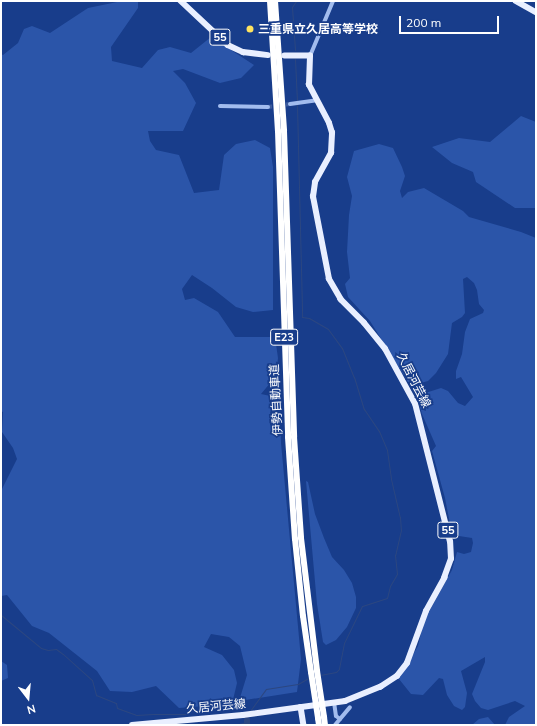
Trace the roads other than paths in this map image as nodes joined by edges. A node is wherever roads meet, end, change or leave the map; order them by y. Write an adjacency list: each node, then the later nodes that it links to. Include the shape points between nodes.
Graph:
1 (181, 1): 7 (main road, 55, via 228,45 243,52)
2 (270, 1): 14 (highway, 伊勢自動車道 / E23, via 278,131 288,437 303,616)
3 (275, 1): 14 (highway, 伊勢自動車道 / E23, via 284,131 294,437)
4 (333, 1): 9 (street)
5 (516, 1): 6 (main road)
6 (536, 12)
7 (268, 55)
8 (285, 56): 9 (main road)
9 (310, 56): 10 (main road, 久居河芸線 / 55, via 309,85)
10 (317, 100): 11 (street); 15 (main road, 久居河芸線 / 55, via 333,137 331,153 316,182 313,197 328,274 341,300 385,349 416,404 452,553 449,567 426,611 404,668 380,687 357,697)
11 (290, 104)
12 (220, 106): 13 (street)
13 (268, 106)
14 (314, 671): 18 (highway, 伊勢自動車道 / E23, bridge)
15 (334, 702): 16 (main road, 久居河芸線 / 55); 19 (street, via 336,716)
16 (301, 707): 20 (main road, 久居河芸線 / 55); 21 (main road)
17 (350, 707): 19 (street)
18 (321, 718): 22 (highway, 伊勢自動車道 / E23); 23 (highway, 伊勢自動車道 / E23)
19 (340, 719): 24 (street)
20 (132, 725)
21 (304, 725)
22 (319, 725)
23 (325, 725)
24 (335, 725)

